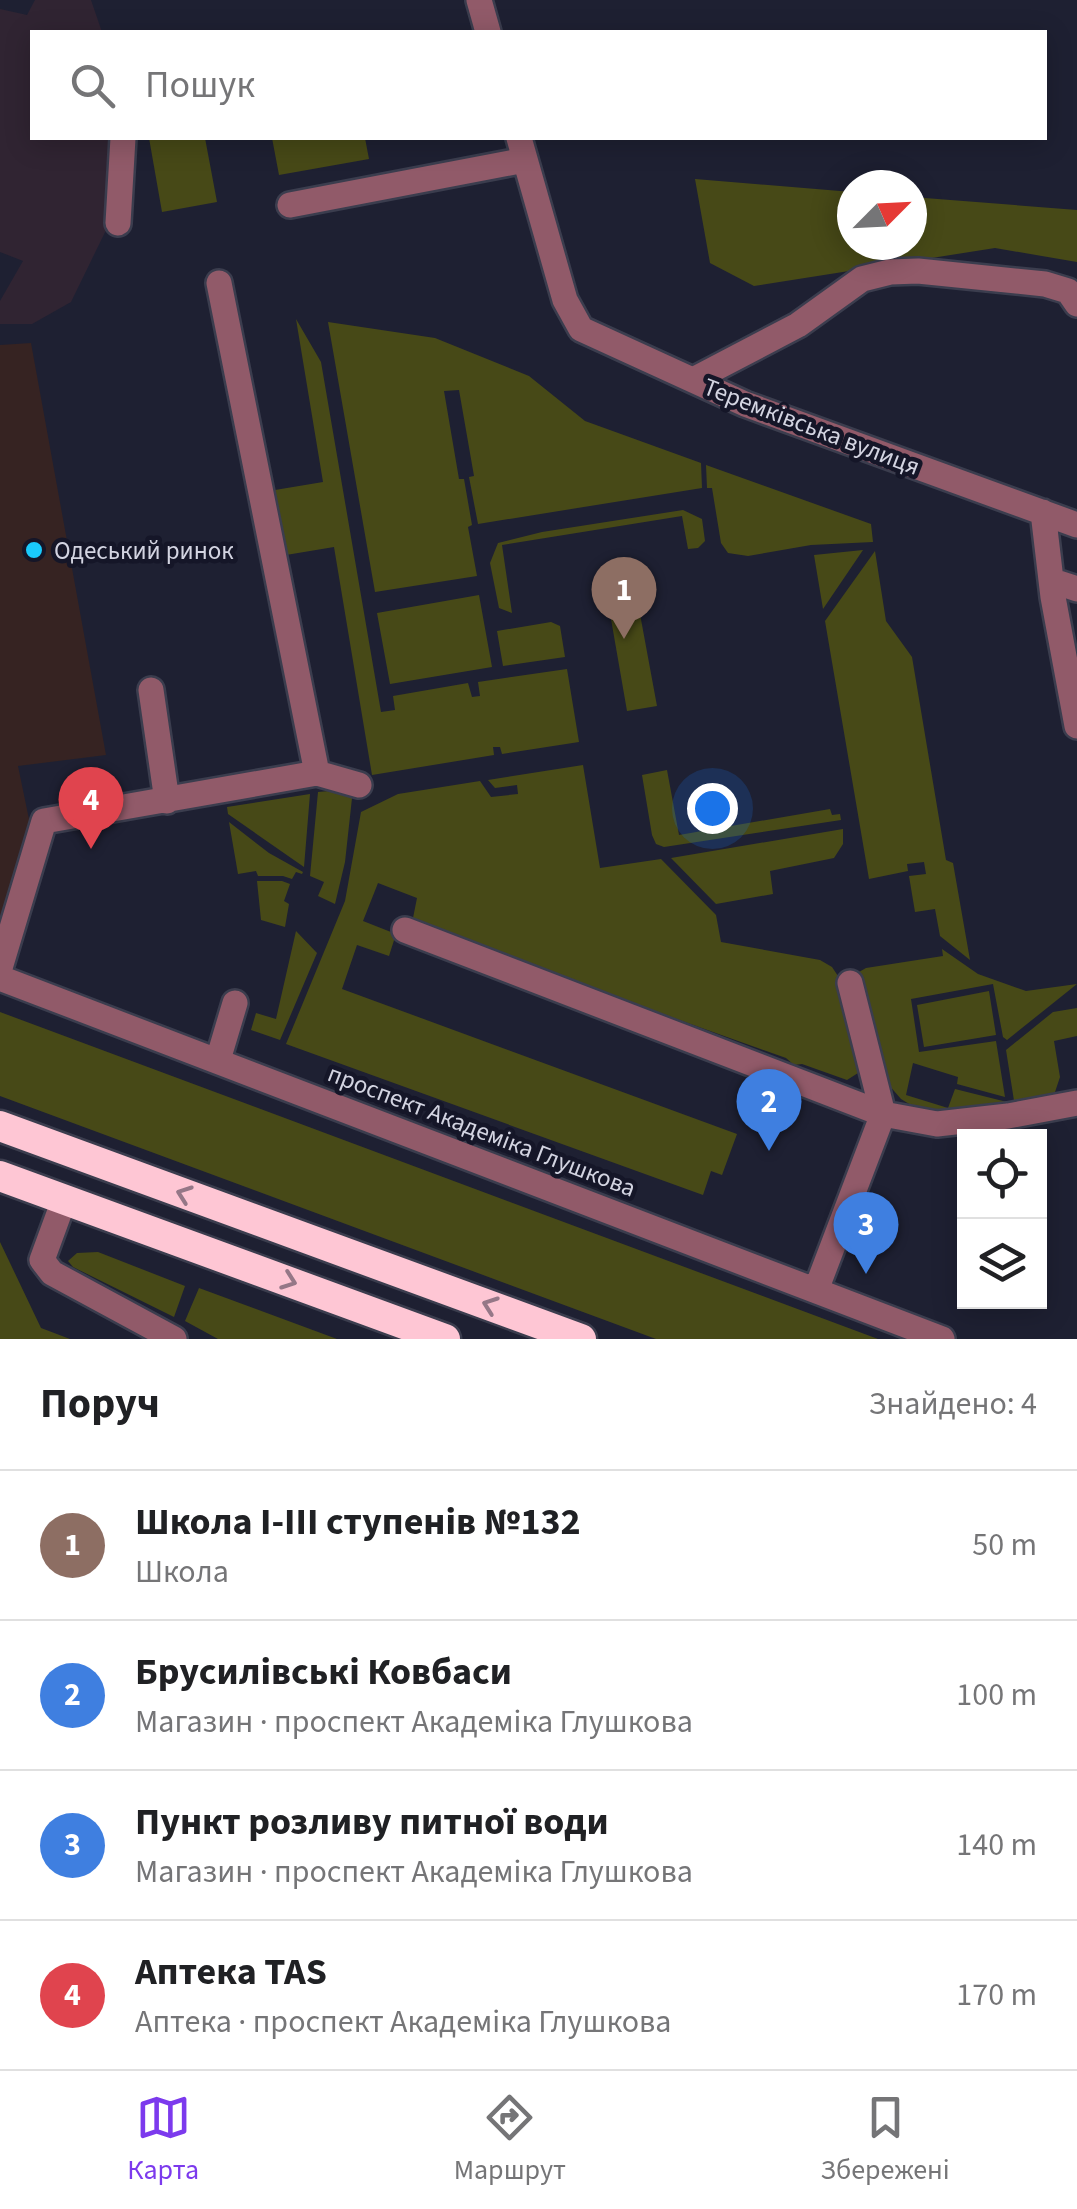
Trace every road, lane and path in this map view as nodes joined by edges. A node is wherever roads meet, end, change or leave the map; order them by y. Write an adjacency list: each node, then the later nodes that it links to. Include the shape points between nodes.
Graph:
1 (479, 0): 2 (street)
2 (487, 30)
3 (124, 140): 6 (street)
4 (522, 149): 5 (street); 9 (street, Теремківська вулиця, via 565,300 582,329)
5 (290, 205)
6 (118, 223)
7 (218, 282): 15 (street)
8 (1077, 304): 9 (street, via 1068,292 1045,284 890,272 862,279 798,325)
9 (693, 380): 10 (street, Теремківська вулиця)
10 (1043, 512): 11 (street, Теремківська вулиця); 12 (street)
11 (1077, 525)
12 (1065, 585): 14 (street, via 1053,597)
13 (151, 690): 17 (street)
14 (1077, 726)
15 (317, 773): 16 (street); 17 (street)
16 (359, 786)
17 (167, 801): 19 (street, via 44,822)
18 (405, 930): 25 (street)
19 (0, 968)
20 (0, 978): 23 (street, проспект Академіка Глушкова)
21 (850, 984): 25 (street)
22 (236, 1003): 23 (street)
23 (218, 1060): 29 (street, проспект Академіка Глушкова)
24 (1077, 1103): 25 (street, via 937,1124)
25 (882, 1114): 29 (street)
26 (0, 1126): 32 (highway, one-way to 26)
27 (0, 1176): 28 (highway)
28 (64, 1200): 30 (street, via 42,1260 52,1273); 31 (highway, one-way to 31)
29 (816, 1290): 33 (street, проспект Академіка Глушкова)
30 (174, 1339)
31 (445, 1339)
32 (581, 1339)
33 (942, 1339)

